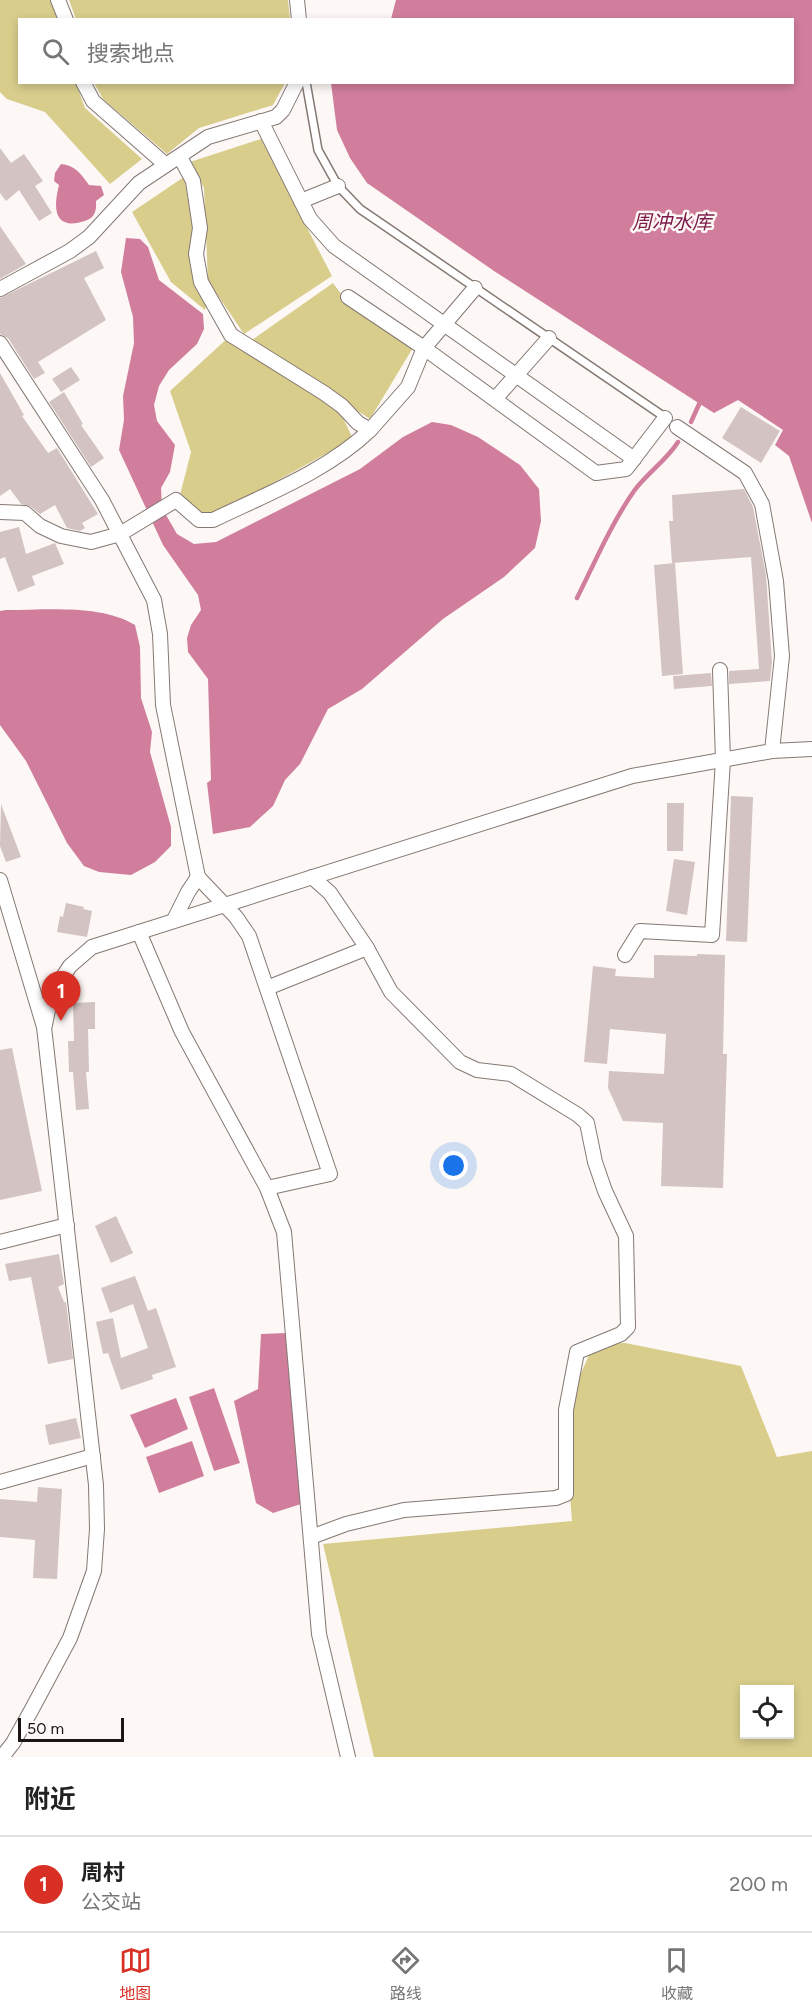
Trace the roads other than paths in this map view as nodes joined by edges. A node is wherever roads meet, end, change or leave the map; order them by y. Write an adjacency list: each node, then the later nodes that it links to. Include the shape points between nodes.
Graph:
1 (58, 0): 3 (street)
2 (297, 0): 4 (street)
3 (65, 18)
4 (299, 18)
5 (84, 84): 10 (street, via 93,101)
6 (296, 84): 8 (street, via 283,110 276,117)
7 (306, 84): 11 (lane, via 318,150)
8 (261, 121): 9 (street, via 208,137); 12 (street)
9 (180, 157): 10 (street); 24 (street, via 193,181 200,228 196,254 201,282 231,335 324,393)
10 (166, 165): 14 (street, via 139,183 89,237)
11 (338, 186): 12 (street); 13 (lane, via 360,208)
12 (302, 201): 16 (street, via 310,219 334,246)
13 (475, 288): 16 (street); 17 (lane)
14 (0, 289)
15 (348, 297): 19 (street)
16 (444, 324): 19 (street); 20 (street)
17 (549, 338): 20 (street); 22 (lane)
18 (0, 343): 27 (street)
19 (424, 348): 21 (street); 24 (street, via 408,387)
20 (516, 376): 21 (street); 25 (street)
21 (495, 399): 25 (street, via 596,473 626,469)
22 (665, 418): 23 (lane); 25 (street)
23 (677, 427): 30 (street, via 745,473 762,504 776,581 782,656)
24 (370, 430): 27 (street, via 324,465 213,520 199,520 176,500)
25 (634, 459)
26 (0, 512): 27 (street, via 25,513 61,536 91,542)
27 (120, 534): 32 (street, via 154,600 164,705)
28 (720, 670): 31 (street)
29 (812, 749): 30 (street)
30 (772, 751): 31 (street)
31 (723, 760): 33 (street, via 632,776); 39 (street, via 712,935 640,931)
32 (198, 877): 35 (street); 36 (street)
33 (312, 877): 35 (street); 38 (street, via 330,894)
34 (0, 880): 41 (street)
35 (223, 905): 36 (street); 40 (street, via 249,936)
36 (174, 920): 37 (street)
37 (139, 932): 41 (street, via 92,947 70,966 51,995); 42 (street, via 182,1032)
38 (368, 948): 40 (street); 47 (street, via 392,992 460,1062 477,1070 511,1074 578,1115 586,1124 605,1191 627,1236 628,1327 621,1334 578,1352 566,1410 566,1494 404,1510)
39 (625, 955)
40 (267, 988): 42 (street, via 330,1174)
41 (44, 1027): 43 (street)
42 (267, 1188): 47 (street, via 284,1232)
43 (67, 1225): 44 (street); 45 (street)
44 (0, 1242)
45 (93, 1456): 46 (street); 48 (street, via 98,1529 94,1571 70,1638)
46 (0, 1482)
47 (311, 1536): 49 (street, via 319,1634)
48 (2, 1757)
49 (348, 1757)

